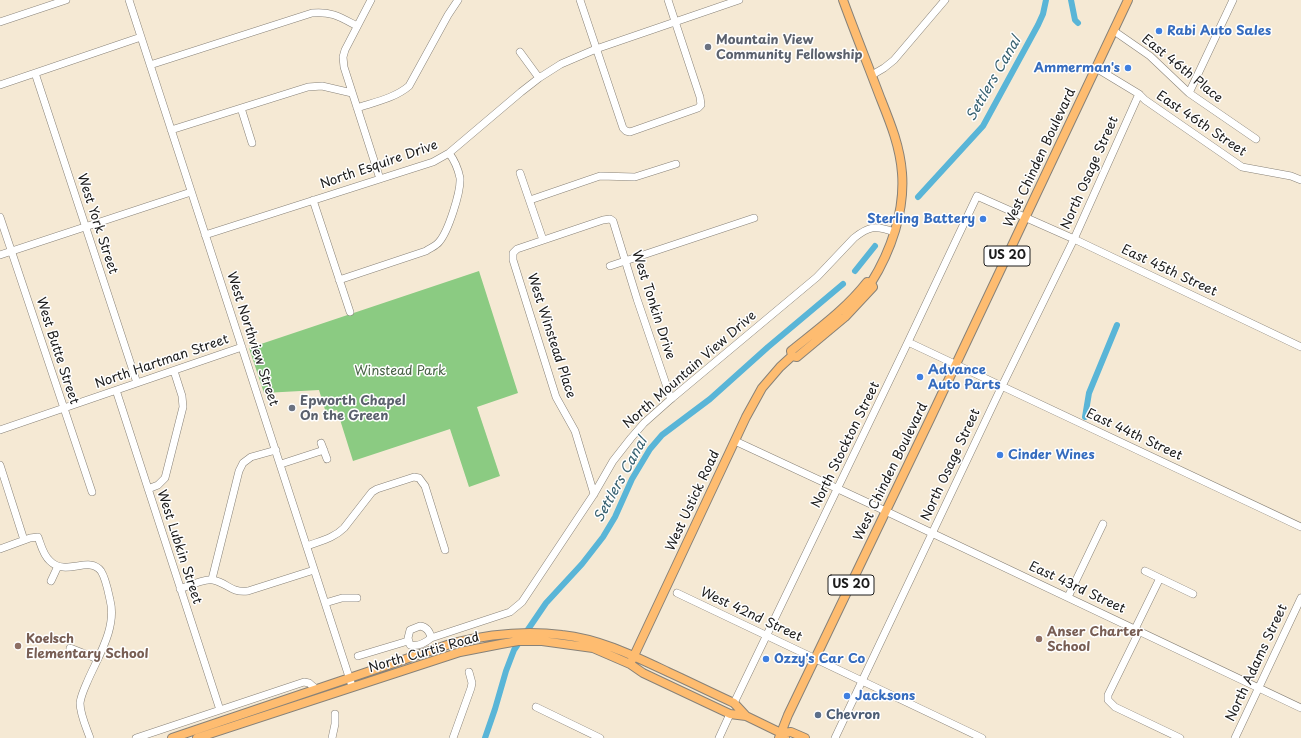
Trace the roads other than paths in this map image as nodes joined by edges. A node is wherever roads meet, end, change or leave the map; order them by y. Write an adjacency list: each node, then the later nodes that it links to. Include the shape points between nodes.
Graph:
1 (66, 0): 12 (street)
2 (129, 0): 16 (street, West Northview Street)
3 (371, 0): 14 (street)
4 (458, 0): 29 (street, via 409,86 394,96)
5 (580, 0): 17 (street)
6 (668, 0): 13 (street)
7 (739, 0): 13 (street, North Esquire Drive)
8 (844, 0): 22 (main road, West Ustick Road)
9 (945, 0): 22 (street, via 894,60)
10 (1128, 0): 15 (main road, West Chinden Boulevard / US 20)
11 (1233, 0): 26 (street)
12 (0, 22)
13 (675, 22): 17 (street, North Esquire Drive); 17 (street, via 701,105 630,132 623,128)
14 (357, 26): 19 (street, via 335,15 312,13); 25 (street, via 343,57)
15 (1114, 31): 20 (main road, West Chinden Boulevard / US 20); 26 (street, East 46th Place, via 1150,56)
16 (141, 37): 19 (street, West Northview Street); 21 (street)
17 (596, 49): 23 (street, North Esquire Drive, via 561,64)
18 (520, 52): 23 (street)
19 (150, 65): 30 (street, West Northview Street)
20 (1096, 68): 27 (street, East 46th Street); 43 (main road, West Chinden Boulevard / US 20)
21 (35, 73): 24 (street); 45 (street, West York Street)
22 (872, 75): 46 (main road, West Ustick Road, via 900,155 902,198)
23 (539, 78): 33 (street, North Esquire Drive)
24 (0, 85)
25 (352, 93): 28 (street, via 322,86 308,87); 29 (street)
26 (1189, 93): 31 (street, East 46th Place)
27 (1138, 94): 37 (street, East 46th Street, via 1242,166); 48 (street, North Osage Street)
28 (241, 108): 30 (street); 32 (street)
29 (357, 108): 36 (street)
30 (171, 130): 38 (street, West Northview Street)
31 (1256, 139)
32 (252, 143)
33 (449, 153): 36 (street, North Esquire Drive, via 433,162); 54 (street, via 456,164 460,188 445,233 438,243 426,251)
34 (676, 164): 41 (street, via 636,177 600,176)
35 (520, 173): 41 (street)
36 (380, 179): 40 (street, North Esquire Drive)
37 (1301, 180)
38 (191, 192): 45 (street); 47 (street, West Northview Street)
39 (977, 196): 43 (street, East 45th Street); 56 (street, North Stockton Street)
40 (313, 200): 47 (street, North Esquire Drive); 54 (street)
41 (530, 200): 49 (street)
42 (0, 217): 50 (street, West Butte Street)
43 (1026, 217): 48 (street, East 45th Street); 59 (main road, West Chinden Boulevard / US 20)
44 (754, 218): 52 (street)
45 (86, 227): 50 (street); 61 (street, West York Street)
46 (894, 232): 64 (street, North Mountain View Drive, via 876,227 860,233 817,277); 67 (main road, West Ustick Road, via 880,268 871,283 867,282 840,311 791,351 792,356 762,388)
47 (205, 235): 57 (street, West Northview Street)
48 (1074, 239): 58 (street, East 45th Street); 62 (street, North Osage Street)
49 (543, 240): 52 (street, West Tonkin Drive, via 610,219); 77 (street, West Winstead Place, via 517,249 513,253 513,260 556,397 575,431)
50 (11, 251): 51 (street); 65 (street, West Butte Street)
51 (0, 255)
52 (626, 261): 53 (street); 64 (street, West Tonkin Drive)
53 (610, 266)
54 (339, 280): 55 (street)
55 (350, 312)
56 (908, 342): 59 (street, East 44th Street); 75 (street, North Stockton Street)
57 (242, 347): 60 (street, North Hartman Street); 69 (street, West Northview Street)
58 (1301, 347)
59 (956, 364): 62 (street, East 44th Street); 78 (main road, West Chinden Boulevard / US 20)
60 (174, 370): 61 (street, North Hartman Street); 74 (street, via 183,407 165,478 158,485)
61 (137, 383): 63 (street, North Hartman Street)
62 (1002, 386): 80 (street, East 44th Street); 81 (street, North Osage Street)
63 (116, 390): 65 (street, North Hartman Street); 74 (street, West Lubkin Street)
64 (672, 399): 77 (street, North Mountain View Drive, via 631,438 613,461)
65 (64, 408): 66 (street, North Hartman Street); 76 (street, West Butte Street)
66 (0, 430)
67 (735, 441): 75 (street, East 43rd Street); 107 (main road, West Ustick Road)
68 (321, 443): 70 (street)
69 (276, 450): 72 (street, West Northview Street); 90 (street, via 251,457 243,463 239,471)
70 (324, 450): 71 (street); 72 (street)
71 (327, 459)
72 (280, 464): 83 (street, West Northview Street)
73 (0, 465): 82 (street)
74 (148, 489): 92 (street, West Lubkin Street)
75 (838, 489): 78 (street, East 43rd Street); 101 (street, North Stockton Street)
76 (92, 492)
77 (594, 494): 99 (street, North Mountain View Drive, via 522,602)
78 (886, 511): 81 (street, East 43rd Street); 109 (main road, West Chinden Boulevard / US 20)
79 (1103, 524): 95 (street)
80 (1301, 527)
81 (932, 533): 95 (street, East 43rd Street); 113 (street, North Osage Street)
82 (24, 540): 84 (street); 86 (street, via 38,537 50,561)
83 (307, 546): 85 (street, via 339,533 372,492 414,477 419,478 425,486); 87 (street, West Northview Street)
84 (0, 549)
85 (445, 550)
86 (58, 566): 91 (street); 108 (street, via 66,568 93,565 100,570 104,578 112,611 109,632)
87 (314, 570): 90 (street, via 242,592); 98 (street, West Northview Street)
88 (1145, 571): 89 (street)
89 (1160, 578): 94 (street); 100 (street)
90 (212, 579): 92 (street)
91 (51, 580)
92 (180, 589): 120 (street, West Lubkin Street)
93 (677, 593): 101 (street, West 42nd Street)
94 (1193, 594)
95 (1068, 597): 100 (street, East 43rd Street)
96 (357, 598): 98 (street, via 342,598)
97 (1301, 598): 115 (street, North Adams Street)
98 (325, 604): 112 (street, West Northview Street)
99 (510, 612): 103 (street, North Curtis Road)
100 (1135, 629): 115 (street, East 43rd Street); 136 (street, via 1137,636 1108,695 1108,700 1115,707)
101 (767, 636): 109 (street, West 42nd Street); 117 (street, North Stockton Street)
102 (542, 637): 107 (main road, North Curtis Road, via 563,635 600,643); 110 (main road, North Curtis Road, via 593,648); 112 (main road, North Curtis Road, via 501,634 472,638); 114 (main road, North Curtis Road, via 460,652)
103 (431, 638): 104 (street, North Curtis Road, via 416,646 410,645); 104 (street, North Curtis Road, via 427,629 420,626 410,630)
104 (408, 641): 106 (street, North Curtis Road)
105 (70, 648): 108 (street)
106 (358, 656)
107 (633, 656): 110 (main road, West Ustick Road); 117 (main road, North Curtis Road)
108 (98, 659): 125 (street, via 80,703)
109 (815, 659): 113 (street, West 42nd Street); 124 (main road, West Chinden Boulevard / US 20, via 788,715)
110 (630, 664): 122 (main road, North Curtis Road, via 643,673)
111 (469, 672): 130 (street, via 471,688)
112 (349, 678): 114 (street, West Northview Street); 116 (main road, North Curtis Road)
113 (862, 681): 134 (street, North Osage Street); 135 (street, West 42nd Street)
114 (352, 686): 128 (main road, North Curtis Road)
115 (1259, 688): 119 (street, East 43rd Street); 137 (street, North Adams Street)
116 (316, 689): 120 (street, via 304,682); 127 (main road, North Curtis Road)
117 (734, 703): 123 (main road, North Curtis Road)
118 (536, 707): 131 (street)
119 (1301, 708)
120 (220, 710): 126 (street)
121 (335, 714): 129 (street)
122 (730, 714): 123 (main road, North Curtis Road); 132 (street)
123 (746, 716): 124 (main road, North Curtis Road)
124 (782, 736): 133 (main road, North Curtis Road, via 791,732)
125 (90, 738)
126 (136, 738)
127 (172, 738)
128 (199, 738)
129 (332, 738)
130 (453, 738)
131 (600, 738)
132 (719, 738)
133 (805, 738)
134 (836, 738)
135 (982, 738)
136 (1180, 738)
137 (1235, 738)

